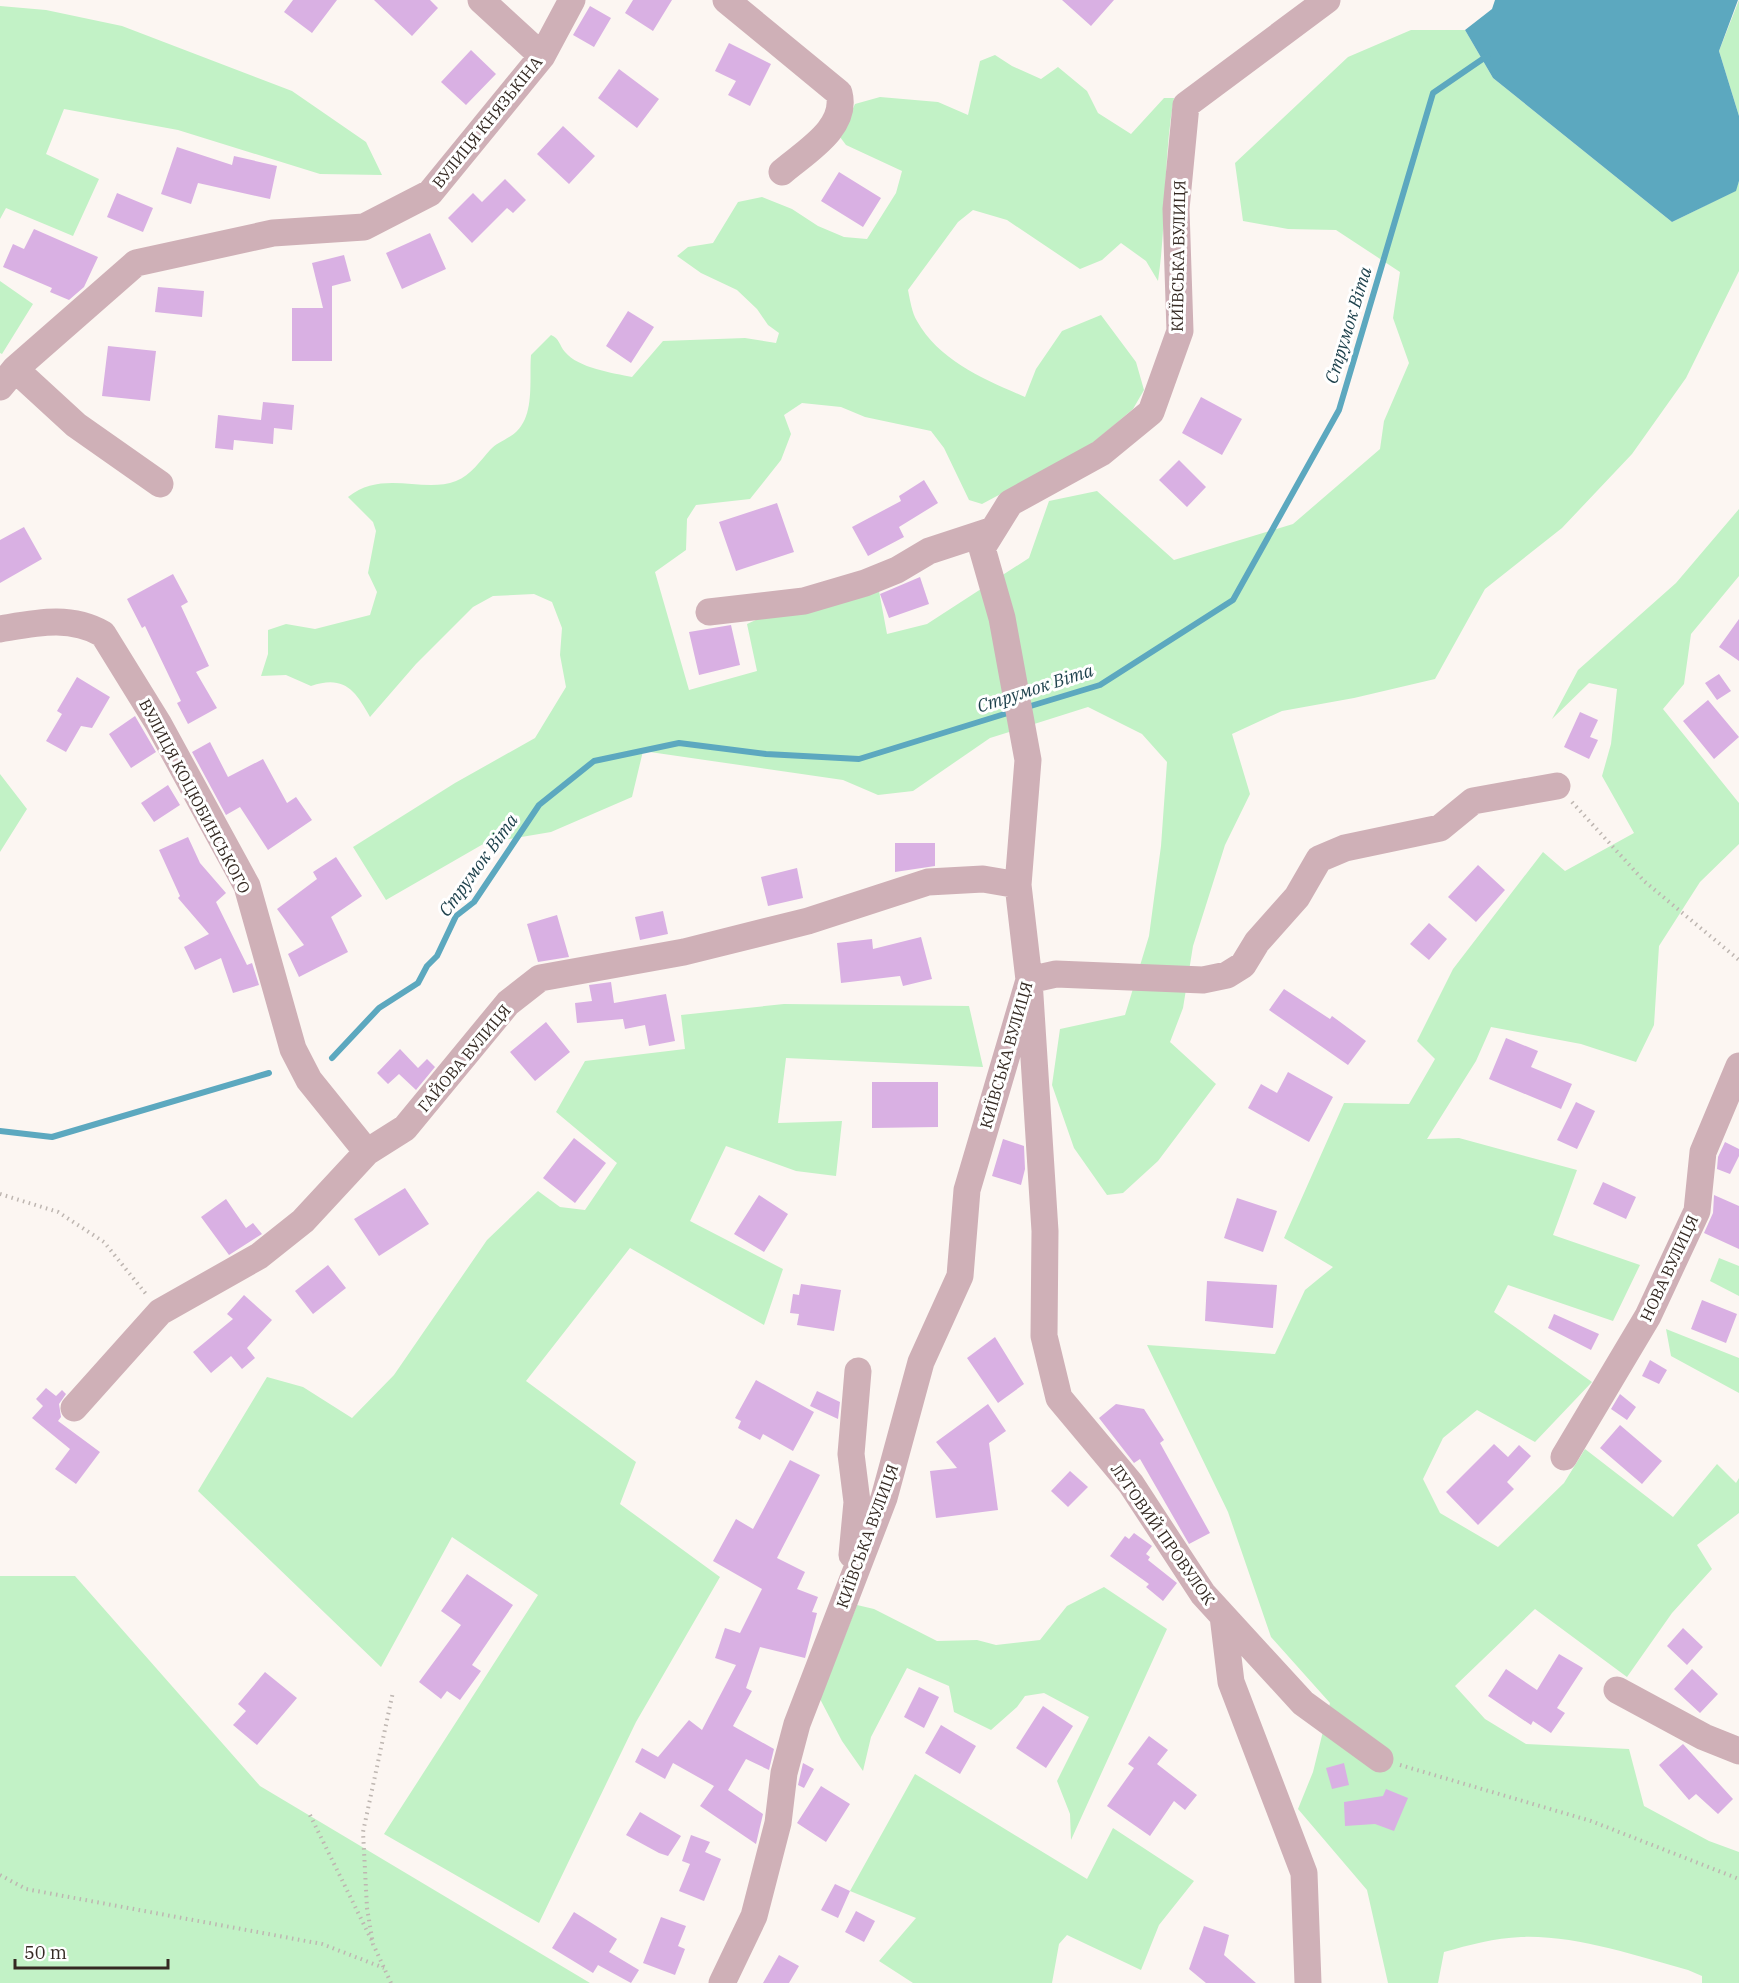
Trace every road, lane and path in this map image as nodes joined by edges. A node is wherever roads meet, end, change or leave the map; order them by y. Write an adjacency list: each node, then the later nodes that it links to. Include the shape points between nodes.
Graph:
1 (481, 0): 5 (street)
2 (572, 0): 5 (street, ВУЛИЦЯ КНЯЗЬКІНА)
3 (726, 0): 6 (street, via 839,93 842,105 833,128)
4 (1327, 0): 9 (street, КИЇВСЬКА ВУЛИЦЯ, via 1186,105 1176,209 1179,331 1151,412 1101,453 1010,503)
5 (542, 56): 7 (street, ВУЛИЦЯ КНЯЗЬКІНА, via 430,193 364,227 273,233 136,264)
6 (782, 172)
7 (7, 378): 8 (street)
8 (160, 484)
9 (993, 530): 10 (street, via 929,551 865,583 804,601); 13 (street, КИЇВСЬКА ВУЛИЦЯ, via 982,548 1002,618 1028,760)
10 (709, 612)
11 (0, 629): 17 (street, ВУЛИЦЯ КОЦЮБИНСЬКОГО, via 64,621 103,634 158,723 247,886 293,1049 309,1080)
12 (1557, 786): 14 (path, via 1644,881); 15 (street, via 1473,801 1440,828 1345,848 1320,859 1297,897 1257,942 1243,965 1227,975 1191,980 1056,974)
13 (1018, 885): 15 (street, КИЇВСЬКА ВУЛИЦЯ); 17 (street, ГАЙОВА ВУЛИЦЯ, via 982,879 928,882 808,921 684,952 540,978 508,1003 405,1128)
14 (1739, 960)
15 (1029, 980): 23 (street, КИЇВСЬКА ВУЛИЦЯ, via 967,1190 960,1276 921,1362 884,1498); 24 (street, ЛУГОВИЙ ПРОВУЛОК, via 1045,1231 1044,1336 1059,1398 1131,1484 1203,1594)
16 (1739, 1066): 22 (street, НОВА ВУЛИЦЯ, via 1703,1152 1697,1211 1648,1316)
17 (367, 1152): 19 (street, ГАЙОВА ВУЛИЦЯ, via 303,1221 259,1256)
18 (0, 1194): 19 (path, via 58,1212 104,1242)
19 (160, 1312): 21 (street, ГАЙОВА ВУЛИЦЯ)
20 (858, 1371): 23 (street, via 851,1455 857,1502)
21 (74, 1408)
22 (1564, 1457)
23 (850, 1582): 35 (street, КИЇВСЬКА ВУЛИЦЯ, via 798,1724 754,1916)
24 (1223, 1616): 28 (street, via 1303,1703); 36 (street, ЛУГОВИЙ ПРОВУЛОК, via 1231,1682 1304,1873)
25 (1617, 1689): 27 (street, via 1704,1737)
26 (393, 1692): 32 (path, via 363,1832)
27 (1739, 1751)
28 (1380, 1759): 31 (path, via 1590,1821)
29 (310, 1815): 32 (path)
30 (0, 1875): 33 (path, via 26,1889 322,1944)
31 (1739, 1879)
32 (373, 1944): 33 (path)
33 (384, 1968): 34 (path)
34 (391, 1983)
35 (722, 1983)
36 (1308, 1983)

